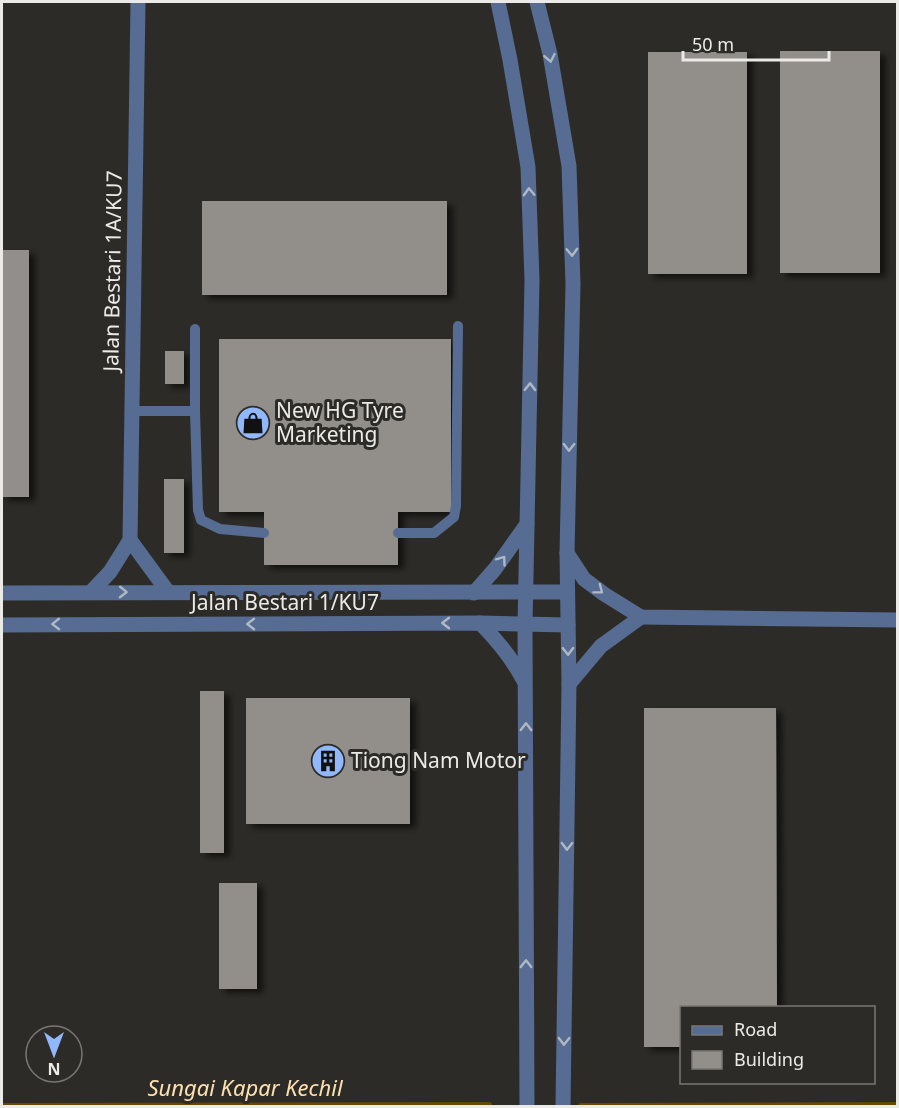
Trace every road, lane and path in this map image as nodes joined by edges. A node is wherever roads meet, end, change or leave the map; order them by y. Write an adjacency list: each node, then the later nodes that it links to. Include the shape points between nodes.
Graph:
1 (138, 2): 6 (street, Jalan Bestari 1A/KU7)
2 (498, 2): 8 (street, one-way to 2, via 532,280 528,167)
3 (537, 2): 12 (street, one-way to 12, via 569,166 573,284)
4 (458, 326): 10 (lane, via 454,516 434,533)
5 (195, 329): 7 (lane)
6 (133, 411): 7 (lane); 11 (street, Jalan Bestari 1A/KU7)
7 (195, 411): 9 (lane, via 201,520 220,529)
8 (527, 523): 15 (street); 18 (street, one-way to 8)
9 (264, 533)
10 (398, 533)
11 (130, 540): 13 (street, via 110,572); 14 (street)
12 (567, 553): 16 (street); 19 (street, one-way to 19, via 584,579)
13 (92, 591): 14 (street, Jalan Bestari 1/KU7, one-way to 14); 17 (street, Jalan Bestari 1/KU7)
14 (168, 592): 18 (street, Jalan Bestari 1/KU7)
15 (527, 592): 16 (street, Jalan Bestari 1/KU7); 18 (street, Jalan Bestari 1/KU7); 23 (street)
16 (567, 592): 24 (street)
17 (2, 593)
18 (474, 593)
19 (641, 617): 20 (street); 26 (street, via 601,646)
20 (897, 620)
21 (480, 623): 22 (street, Jalan Bestari 1/KU7, one-way to 22); 23 (street, Jalan Bestari 1/KU7); 25 (street, via 514,662)
22 (2, 625)
23 (525, 625): 24 (street, Jalan Bestari 1/KU7); 25 (street)
24 (568, 625): 26 (street, one-way to 26)
25 (525, 683): 27 (street, one-way to 25)
26 (569, 684): 28 (street, one-way to 28)
27 (527, 1107)
28 (563, 1107)

